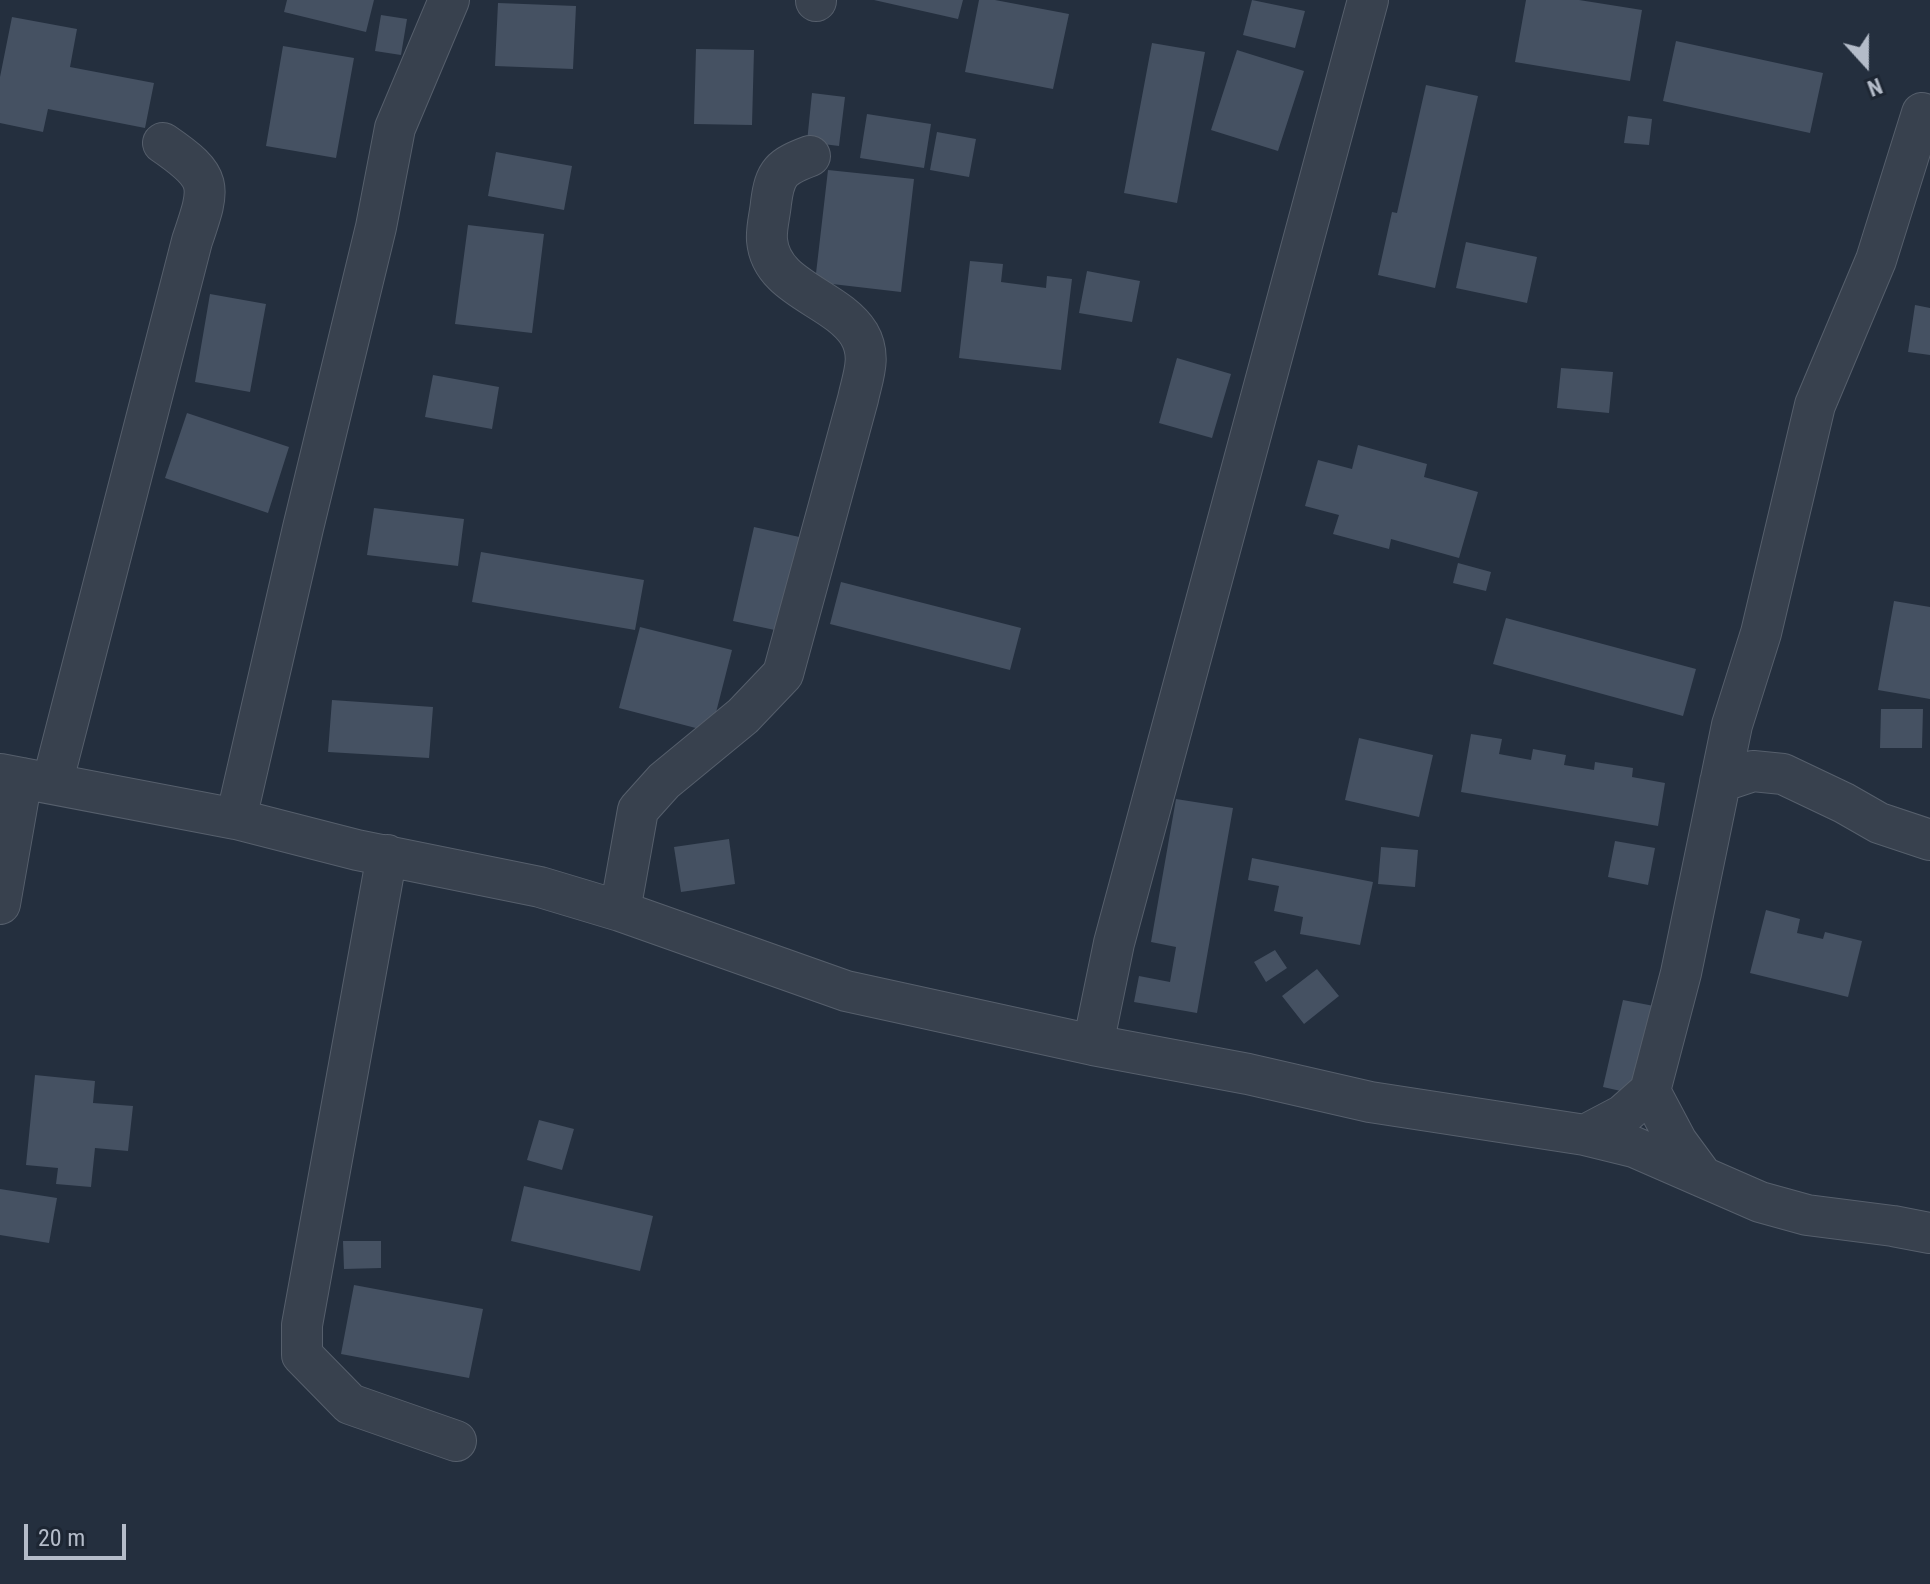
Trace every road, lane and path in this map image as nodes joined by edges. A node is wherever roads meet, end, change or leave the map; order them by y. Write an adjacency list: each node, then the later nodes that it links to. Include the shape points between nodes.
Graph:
1 (449, 0): 8 (street, via 395,128)
2 (1368, 0): 13 (street, via 1114,943)
3 (1922, 113): 7 (street, via 1876,260 1815,405)
4 (163, 143): 6 (street, via 191,163 206,184 206,202)
5 (810, 156): 12 (street, via 785,165 773,183 767,241 774,264 785,276 858,333 868,356 858,399 783,674 638,810)
6 (25, 778): 8 (street); 11 (street)
7 (1720, 782): 9 (street, via 1753,771 1783,774 1879,823); 14 (street, via 1681,973)
8 (236, 819): 10 (street)
9 (1930, 840)
10 (387, 855): 12 (street, via 540,887); 18 (street, via 302,1325 302,1355 350,1404)
11 (0, 904)
12 (620, 911): 13 (street, via 846,991)
13 (1093, 1045): 15 (street, via 1370,1102)
14 (1650, 1091): 15 (street, via 1623,1115); 16 (street)
15 (1585, 1135): 16 (street, via 1634,1147)
16 (1704, 1178): 17 (street, via 1807,1215)
17 (1930, 1233)
18 (456, 1441)

